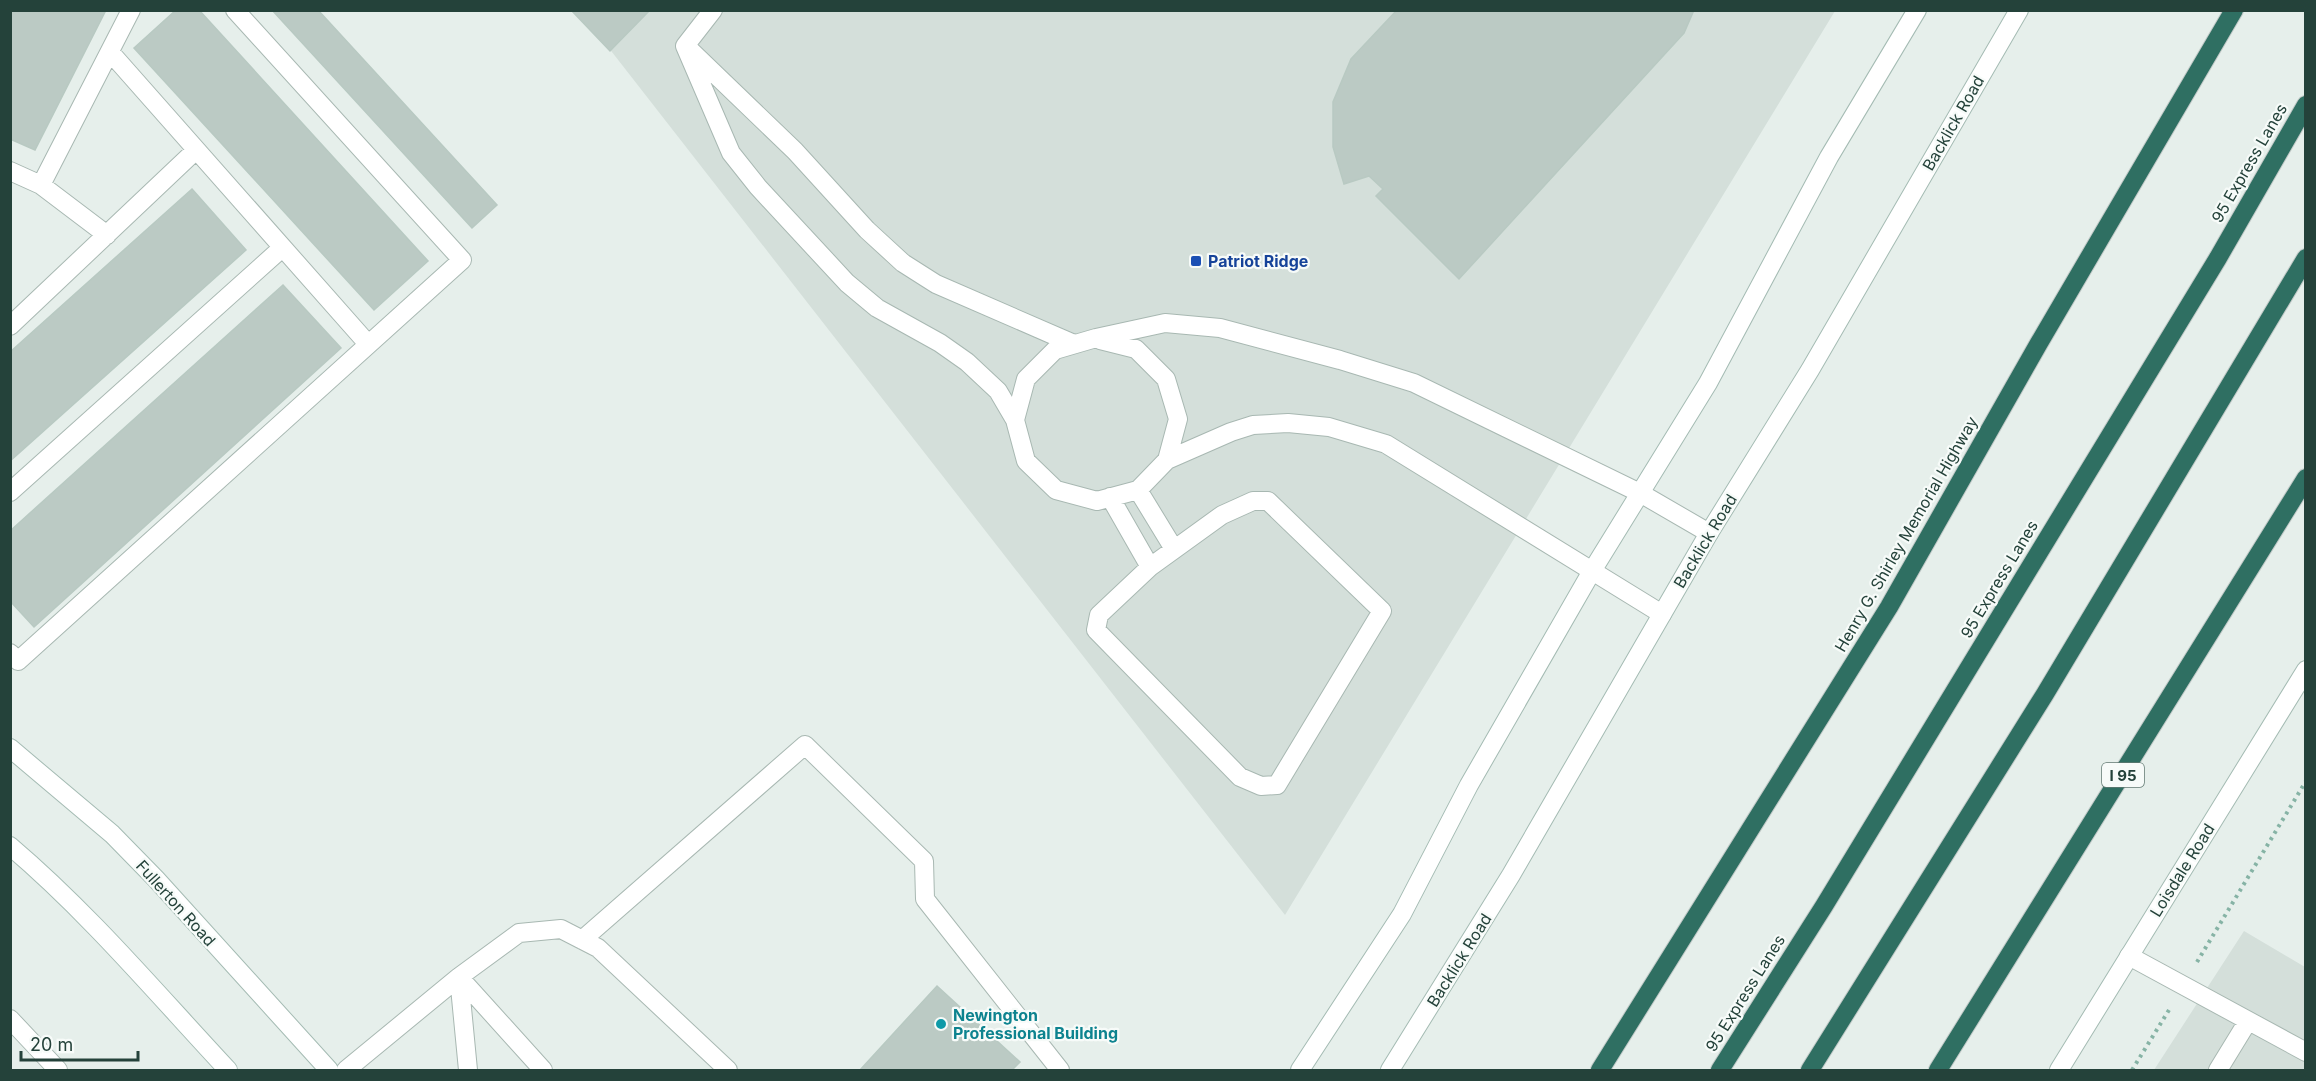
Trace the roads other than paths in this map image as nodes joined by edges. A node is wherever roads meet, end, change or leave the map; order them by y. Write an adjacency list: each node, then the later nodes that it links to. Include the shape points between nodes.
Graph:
1 (131, 10): 8 (main road)
2 (235, 10): 18 (main road, via 462,260)
3 (713, 10): 7 (main road)
4 (1917, 10): 25 (main road, via 1829,157 1708,383)
5 (2019, 10): 27 (main road, Backlick Road, via 1809,370)
6 (2234, 10): 52 (highway, Henry G. Shirley Memorial Highway, via 1889,607)
7 (685, 45): 19 (main road, via 903,263 936,284); 20 (main road, via 731,153 758,187 847,284 877,308 967,362 998,391)
8 (110, 52): 10 (main road); 12 (main road)
9 (2306, 105): 53 (highway, 95 Express Lanes, via 2212,268)
10 (196, 150): 13 (main road); 14 (main road)
11 (10, 171): 12 (main road)
12 (41, 185): 13 (main road)
13 (107, 235): 16 (main road)
14 (282, 248): 18 (main road); 24 (main road)
15 (2306, 258): 54 (highway, via 2045,694)
16 (10, 326)
17 (1096, 338): 19 (main road); 21 (main road, via 1136,349 1166,379 1178,419); 25 (main road, via 1165,323 1220,328 1340,360 1414,383)
18 (368, 344): 32 (main road, via 18,661)
19 (1074, 344): 20 (main road, via 1055,350 1026,379)
20 (1015, 420): 26 (main road, via 1026,460 1056,490 1097,501)
21 (1167, 460): 23 (main road); 30 (main road, via 1253,425 1329,427 1386,444)
22 (2306, 478): 55 (highway, I 95)
23 (1138, 490): 26 (main road); 28 (main road)
24 (10, 492)
25 (1641, 493): 27 (main road); 30 (main road)
26 (1110, 497): 29 (main road)
27 (1709, 532): 31 (main road, Backlick Road)
28 (1174, 549): 29 (main road); 29 (main road, via 1222,515 1253,501 1268,501 1382,611 1277,785 1261,786 1240,777 1096,630 1099,615)
29 (1150, 567)
30 (1592, 571): 31 (main road); 50 (main road, via 1468,785 1402,914)
31 (1662, 614): 51 (main road, Backlick Road, via 1511,875)
32 (10, 653)
33 (2306, 670): 37 (main road, Loisdale Road)
34 (10, 748): 44 (main road, Fullerton Road, via 134,856)
35 (10, 846): 43 (main road, via 123,954)
36 (582, 940): 38 (main road, via 561,928 519,933); 48 (main road, via 598,948); 49 (main road, via 805,745 924,861 926,900)
37 (2129, 956): 40 (main road); 56 (main road, Loisdale Road)
38 (459, 977): 45 (main road); 46 (main road); 47 (main road)
39 (10, 1019): 42 (main road)
40 (2248, 1021): 41 (main road); 57 (main road)
41 (2306, 1052)
42 (58, 1071)
43 (228, 1071)
44 (329, 1071)
45 (346, 1071)
46 (468, 1071)
47 (543, 1071)
48 (728, 1071)
49 (1060, 1071)
50 (1300, 1071)
51 (1390, 1071)
52 (1600, 1071)
53 (1720, 1071)
54 (1810, 1071)
55 (1938, 1071)
56 (2059, 1071)
57 (2218, 1071)

